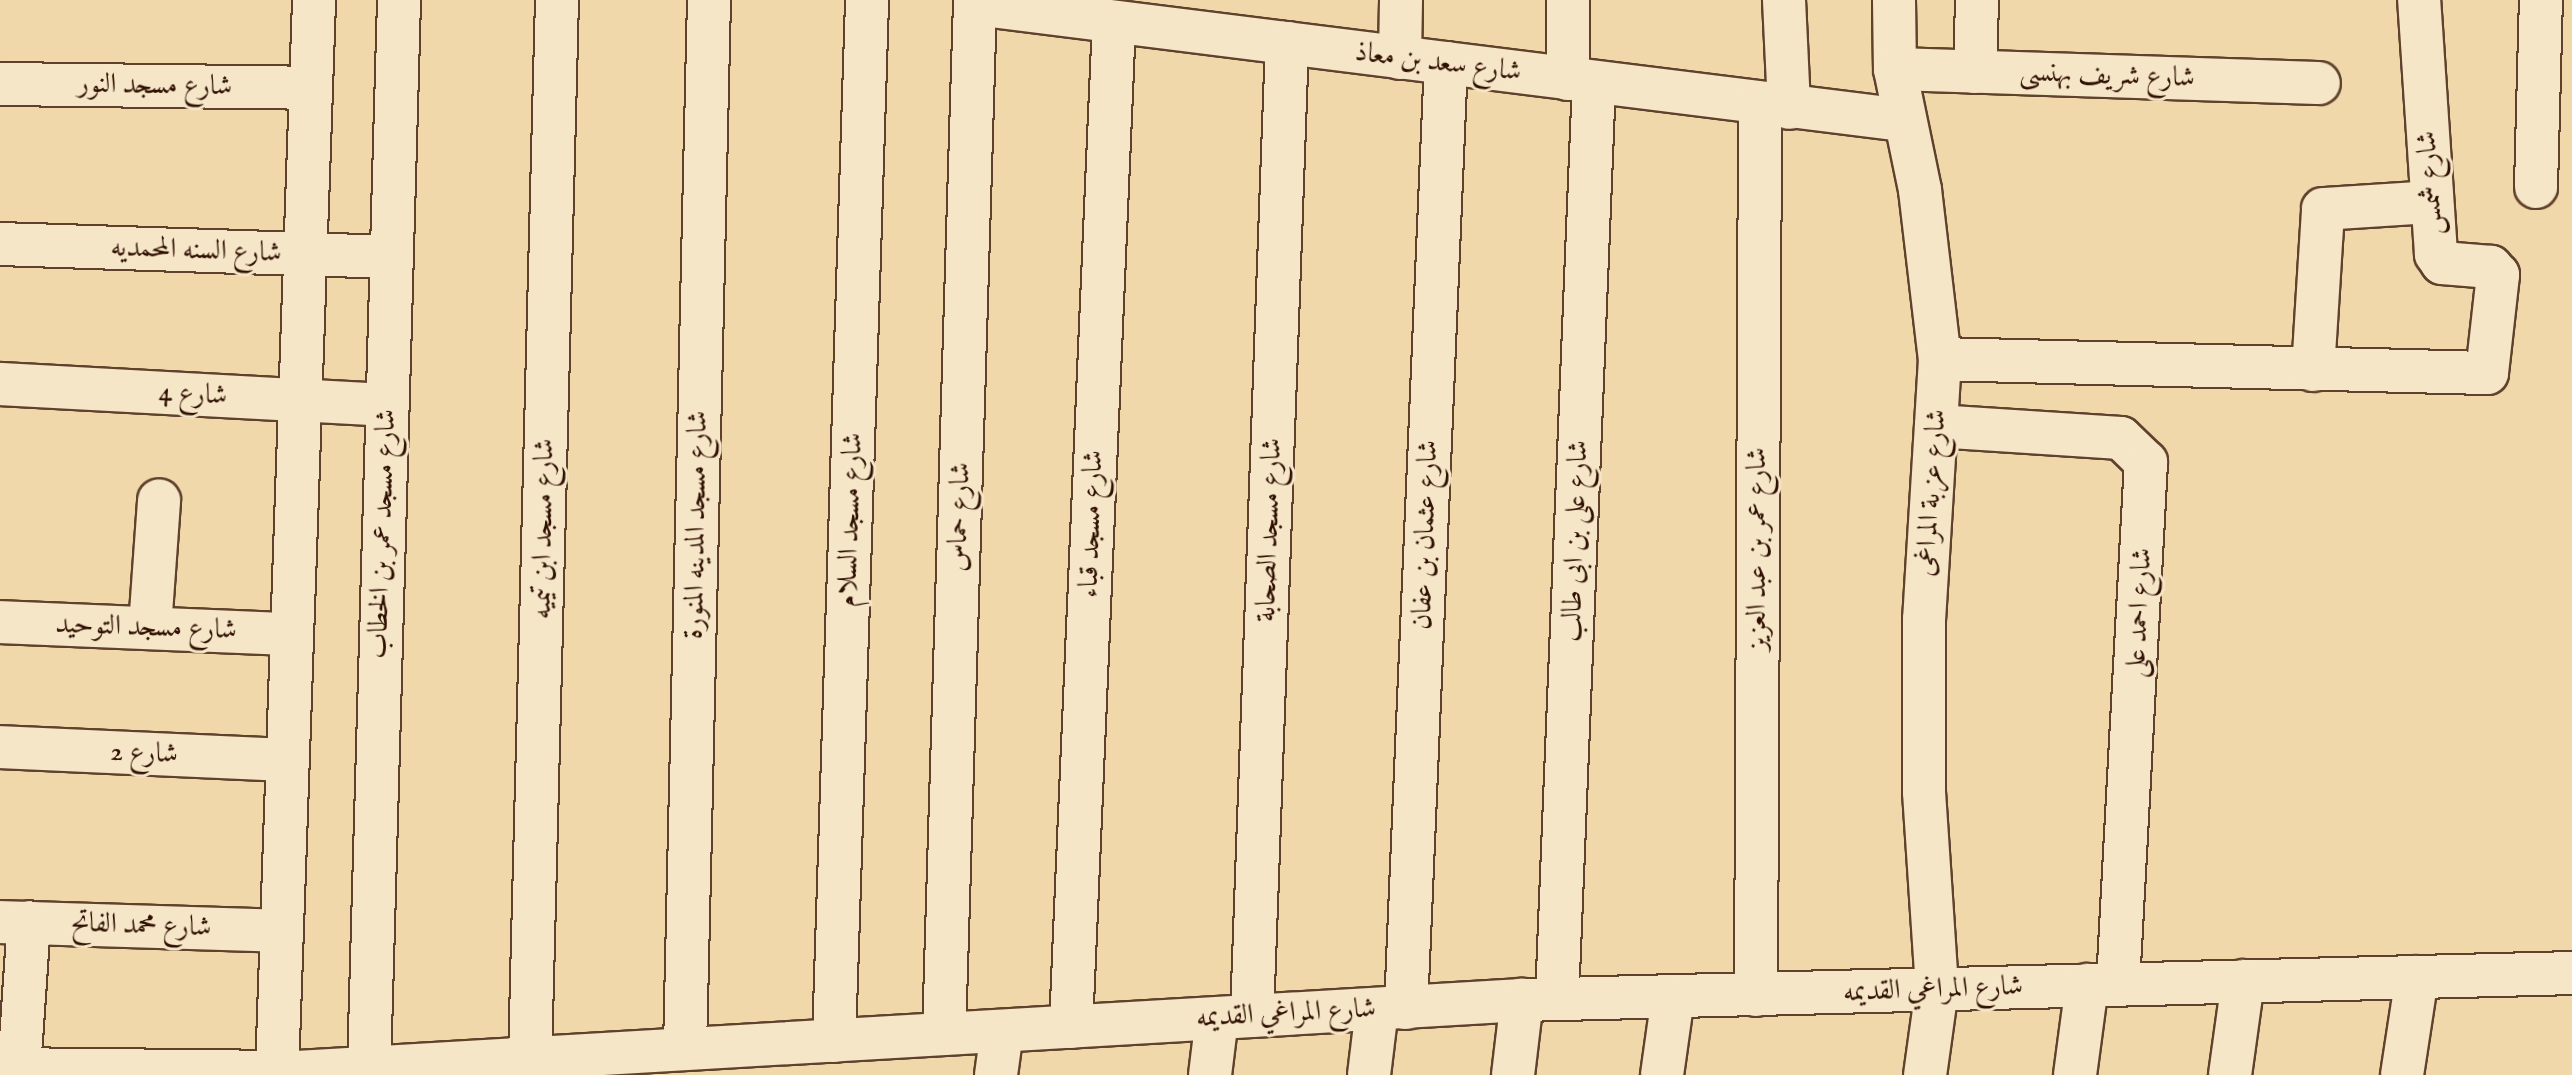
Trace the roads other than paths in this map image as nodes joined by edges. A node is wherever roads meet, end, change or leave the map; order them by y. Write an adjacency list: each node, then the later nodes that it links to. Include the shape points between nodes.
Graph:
1 (314, 0): 24 (street)
2 (399, 0): 31 (street, شارع مسجد عمر بن الخطاب)
3 (557, 0): 61 (street, شارع مسجد ابن تيميه)
4 (709, 0): 59 (street, شارع مسجد المدينه المنورة)
5 (867, 0): 60 (street, شارع مسجد السلام)
6 (1401, 0): 17 (street)
7 (1568, 0): 21 (street, شارع على بن ابى طالب)
8 (1784, 0): 25 (street, شارع عمر بن عبد العزيز)
9 (1894, 0): 19 (street, شارع عزبة المراغى)
10 (1977, 0): 20 (street)
11 (2419, 0): 28 (street, شارع شمس)
12 (2541, 0): 27 (street)
13 (975, 2): 14 (street, شارع سعد بن معاذ); 58 (street, شارع حماس)
14 (1093, 13): 15 (street, شارع سعد بن معاذ); 56 (street, شارع مسجد قباء)
15 (1232, 18): 16 (street, شارع سعد بن معاذ)
16 (1287, 43): 17 (street, شارع سعد بن معاذ); 55 (street, شارع مسجد الصحابة)
17 (1400, 58): 18 (street, شارع سعد بن معاذ)
18 (1446, 63): 21 (street, شارع سعد بن معاذ); 54 (street, شارع عثمان بن عفان)
19 (1895, 69): 20 (street, شارع شريف بهنسى); 26 (street, شارع عزبة المراغى)
20 (1975, 72): 22 (street, شارع شريف بهنسى)
21 (1581, 81): 25 (street, شارع سعد بن معاذ); 53 (street, شارع على بن ابى طالب)
22 (2319, 83)
23 (0, 84): 24 (street, شارع مسجد النور)
24 (311, 88): 30 (street)
25 (1774, 106): 26 (street, شارع سعد بن معاذ); 51 (street, شارع عمر بن عبد العزيز)
26 (1902, 120): 32 (street, شارع عزبة المراغى, via 1920,190)
27 (2536, 187)
28 (2432, 202): 33 (street, via 2323,209); 33 (street, شارع شمس, via 2438,259 2491,267 2498,275 2493,364 2476,377)
29 (0, 244): 30 (street, شارع السنه المحمديه)
30 (305, 254): 31 (street, شارع السنه المحمديه); 35 (street)
31 (391, 257): 36 (street, شارع مسجد عمر بن الخطاب)
32 (1940, 359): 33 (street); 37 (street, شارع عزبة المراغى)
33 (2313, 370)
34 (0, 384): 35 (street, شارع 4)
35 (300, 401): 36 (street, شارع 4); 41 (street)
36 (387, 405): 63 (street, شارع مسجد عمر بن الخطاب)
37 (1936, 426): 49 (street, شارع احمد على, via 2121,438 2146,462); 50 (street, شارع عزبة المراغى, via 1924,698)
38 (159, 500): 40 (street)
39 (0, 622): 40 (street, شارع مسجد التوحيد)
40 (150, 627): 41 (street, شارع مسجد التوحيد)
41 (292, 634): 43 (street)
42 (0, 747): 43 (street, شارع 2)
43 (288, 760): 45 (street)
44 (15, 922): 45 (street, شارع محمد الفاتح); 64 (street)
45 (282, 931): 67 (street)
46 (2572, 973): 47 (street, شارع المراغي القديمه)
47 (2417, 977): 48 (street, شارع المراغي القديمه); 76 (street)
48 (2243, 981): 49 (street, شارع المراغي القديمه); 75 (street)
49 (2103, 985): 50 (street, شارع المراغي القديمه); 74 (street, شارع احمد على)
50 (1937, 989): 51 (street, شارع المراغي القديمه); 73 (street, شارع عزبة المراغى)
51 (1756, 995): 52 (street, شارع المراغي القديمه)
52 (1673, 997): 53 (street, شارع المراغي القديمه); 72 (street)
53 (1540, 1000): 54 (street, شارع المراغي القديمه); 71 (street, شارع على بن ابى طالب)
54 (1392, 1008): 55 (street, شارع المراغي القديمه); 70 (street, شارع عثمان بن عفان)
55 (1235, 1017): 56 (street, شارع المراغي القديمه); 69 (street, شارع مسجد الصحابة)
56 (1071, 1027): 57 (street, شارع المراغي القديمه)
57 (1002, 1031): 58 (street, شارع المراغي القديمه); 68 (street)
58 (944, 1034): 60 (street, شارع المراغي القديمه)
59 (685, 1049): 60 (street, شارع المراغي القديمه); 62 (street, شارع المراغي القديمه)
60 (817, 1053)
61 (530, 1058): 62 (street, شارع المراغي القديمه); 65 (street, شارع المراغي القديمه)
62 (594, 1065)
63 (369, 1068): 65 (street, شارع المراغي القديمه); 67 (street, شارع المراغي القديمه)
64 (10, 1069): 66 (street, شارع المراغي القديمه)
65 (447, 1069)
66 (138, 1073): 67 (street, شارع المراغي القديمه)
67 (290, 1073)
68 (996, 1075)
69 (1210, 1075)
70 (1369, 1075)
71 (1513, 1075)
72 (1662, 1075)
73 (1925, 1075)
74 (2075, 1075)
75 (2230, 1075)
76 (2402, 1075)

